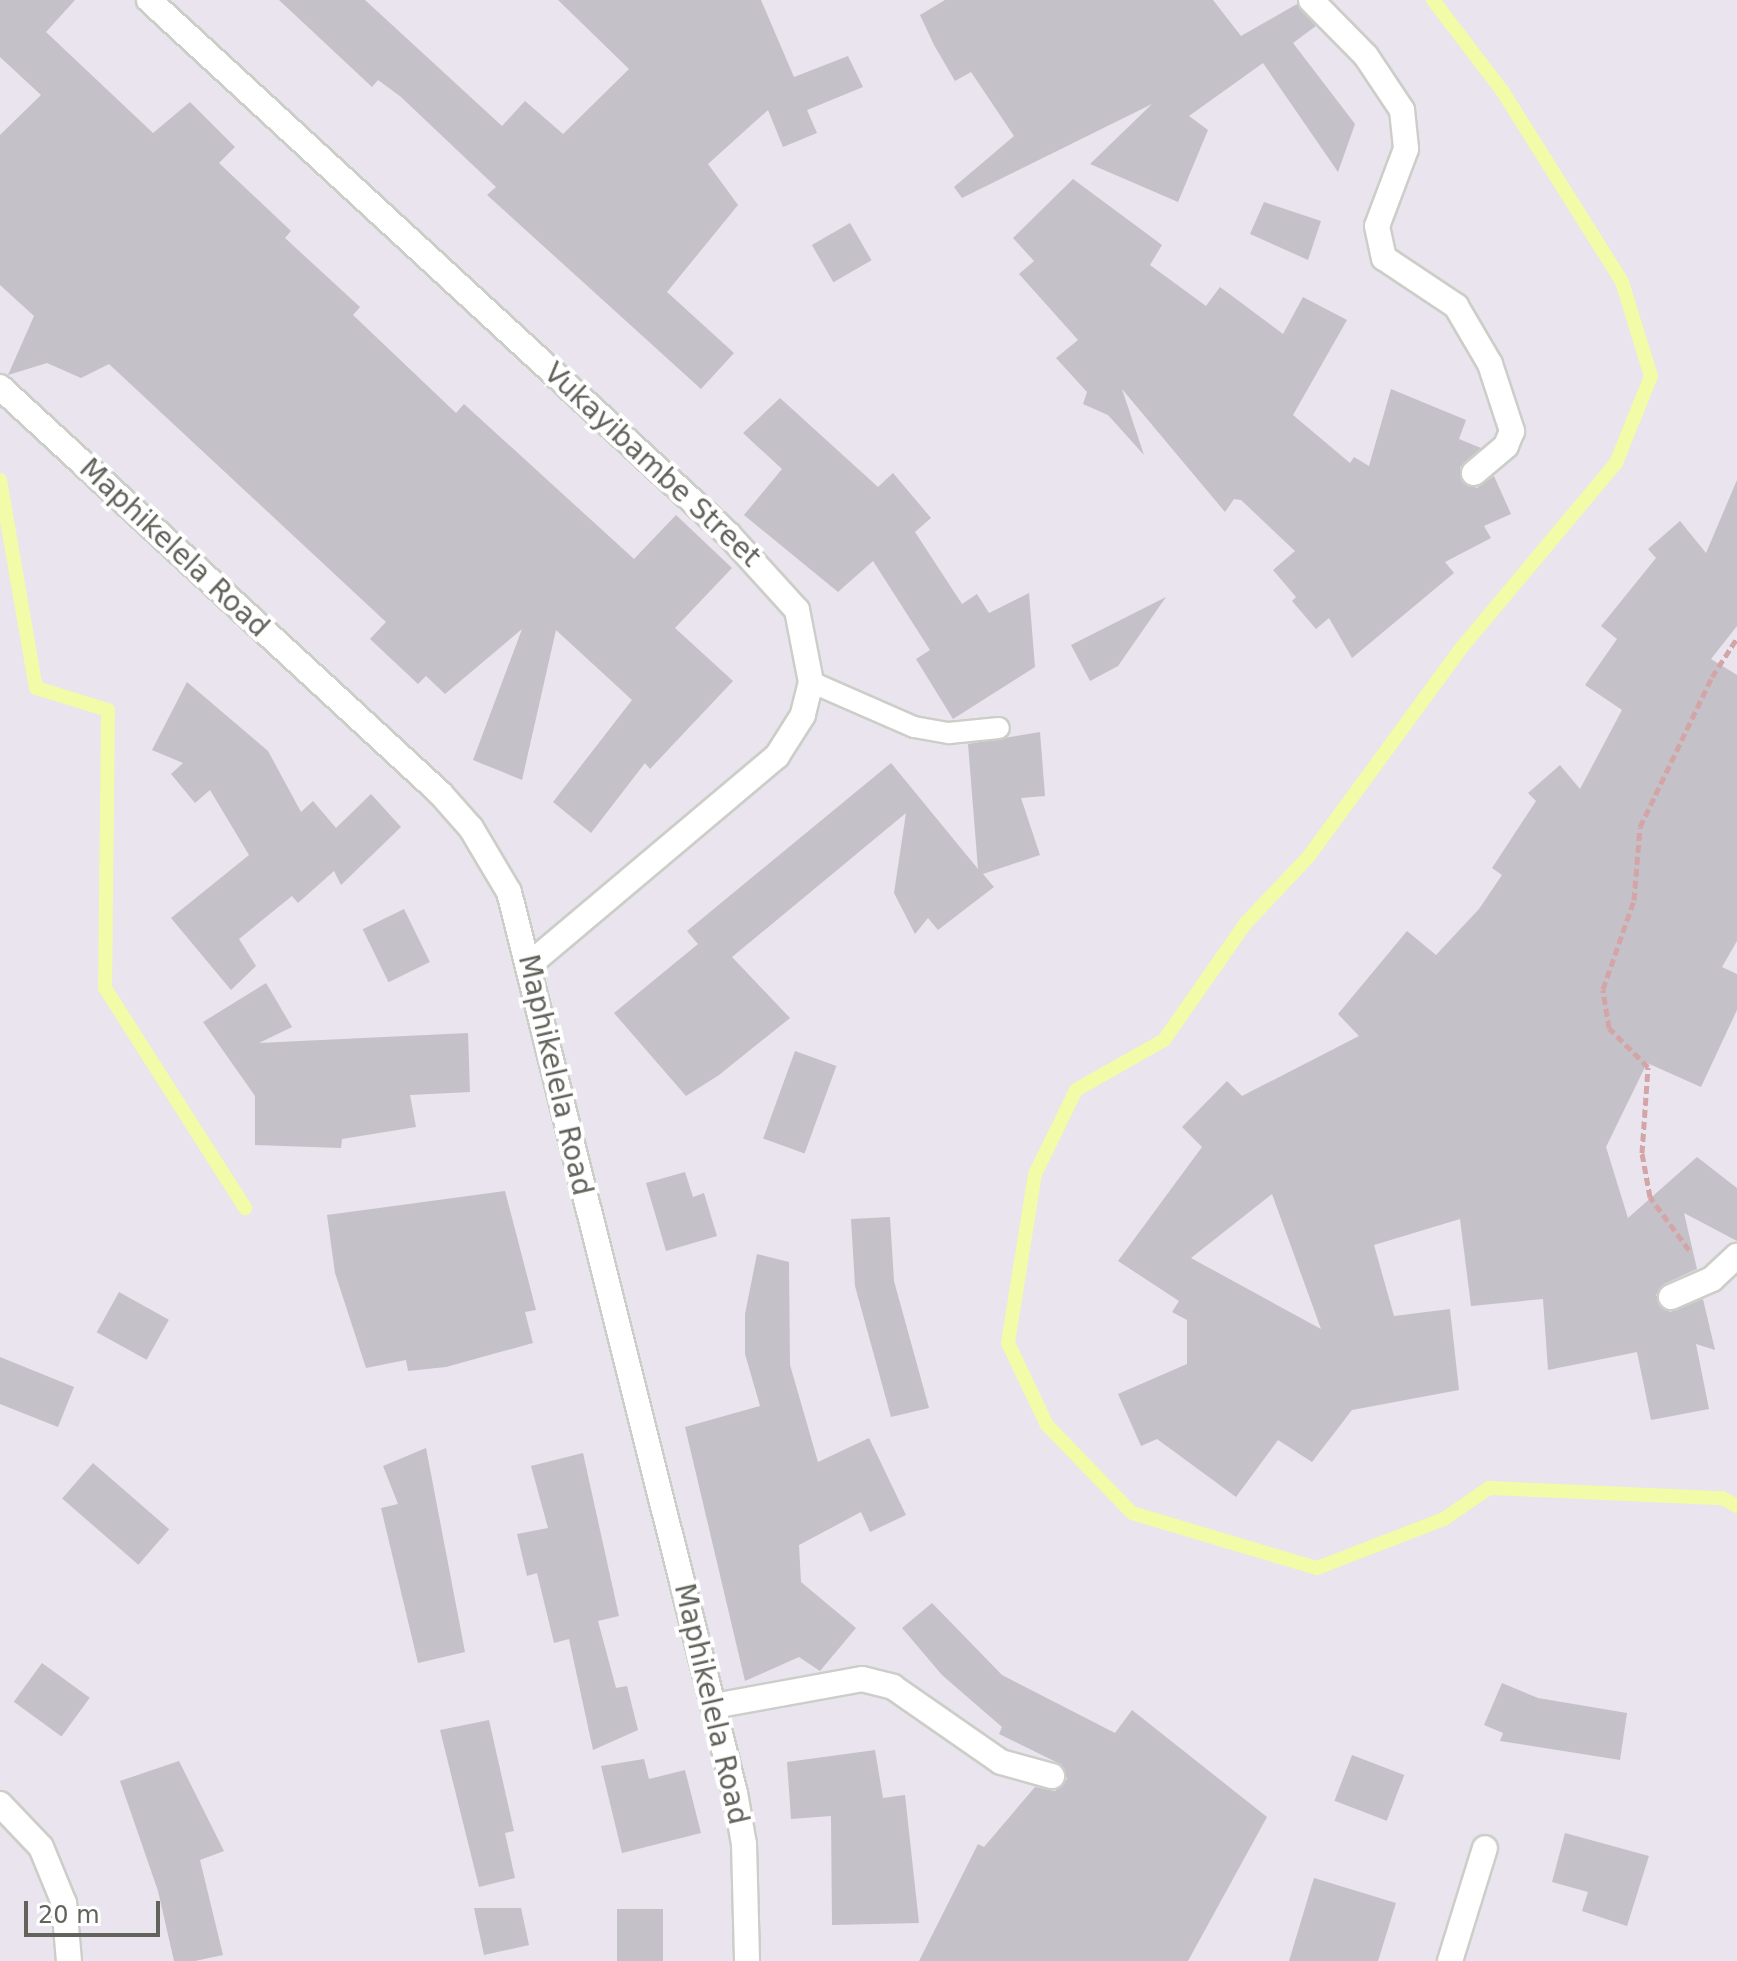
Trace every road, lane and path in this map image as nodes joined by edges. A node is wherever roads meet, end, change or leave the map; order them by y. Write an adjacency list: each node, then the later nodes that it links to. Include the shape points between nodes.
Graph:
1 (149, 0): 6 (street, Vukayibambe Street, via 772,577 797,610)
2 (1311, 0): 4 (street, via 1366,56 1402,110 1406,149 1377,226 1384,258 1456,306 1490,364 1512,431 1506,446)
3 (0, 387): 8 (street, Maphikelela Road, via 440,793 493,860)
4 (1474, 473)
5 (1737, 638): 10 (path, via 1640,827 1634,900 1603,989 1609,1028 1648,1067 1642,1153 1650,1197)
6 (811, 682): 7 (lane, via 914,727 949,733); 8 (street, Vukayibambe Street, via 803,715 751,784)
7 (999, 728)
8 (530, 964): 12 (street, Maphikelela Road, via 563,1119)
9 (1737, 1256): 10 (street)
10 (1712, 1279): 11 (street)
11 (1671, 1297)
12 (714, 1706): 13 (street, via 862,1679 893,1687 1001,1762); 17 (street, Maphikelela Road, via 744,1844)
13 (1052, 1776)
14 (0, 1804): 16 (street, via 41,1847 64,1903)
15 (1485, 1848): 18 (street)
16 (69, 1961)
17 (747, 1961)
18 (1450, 1961)

